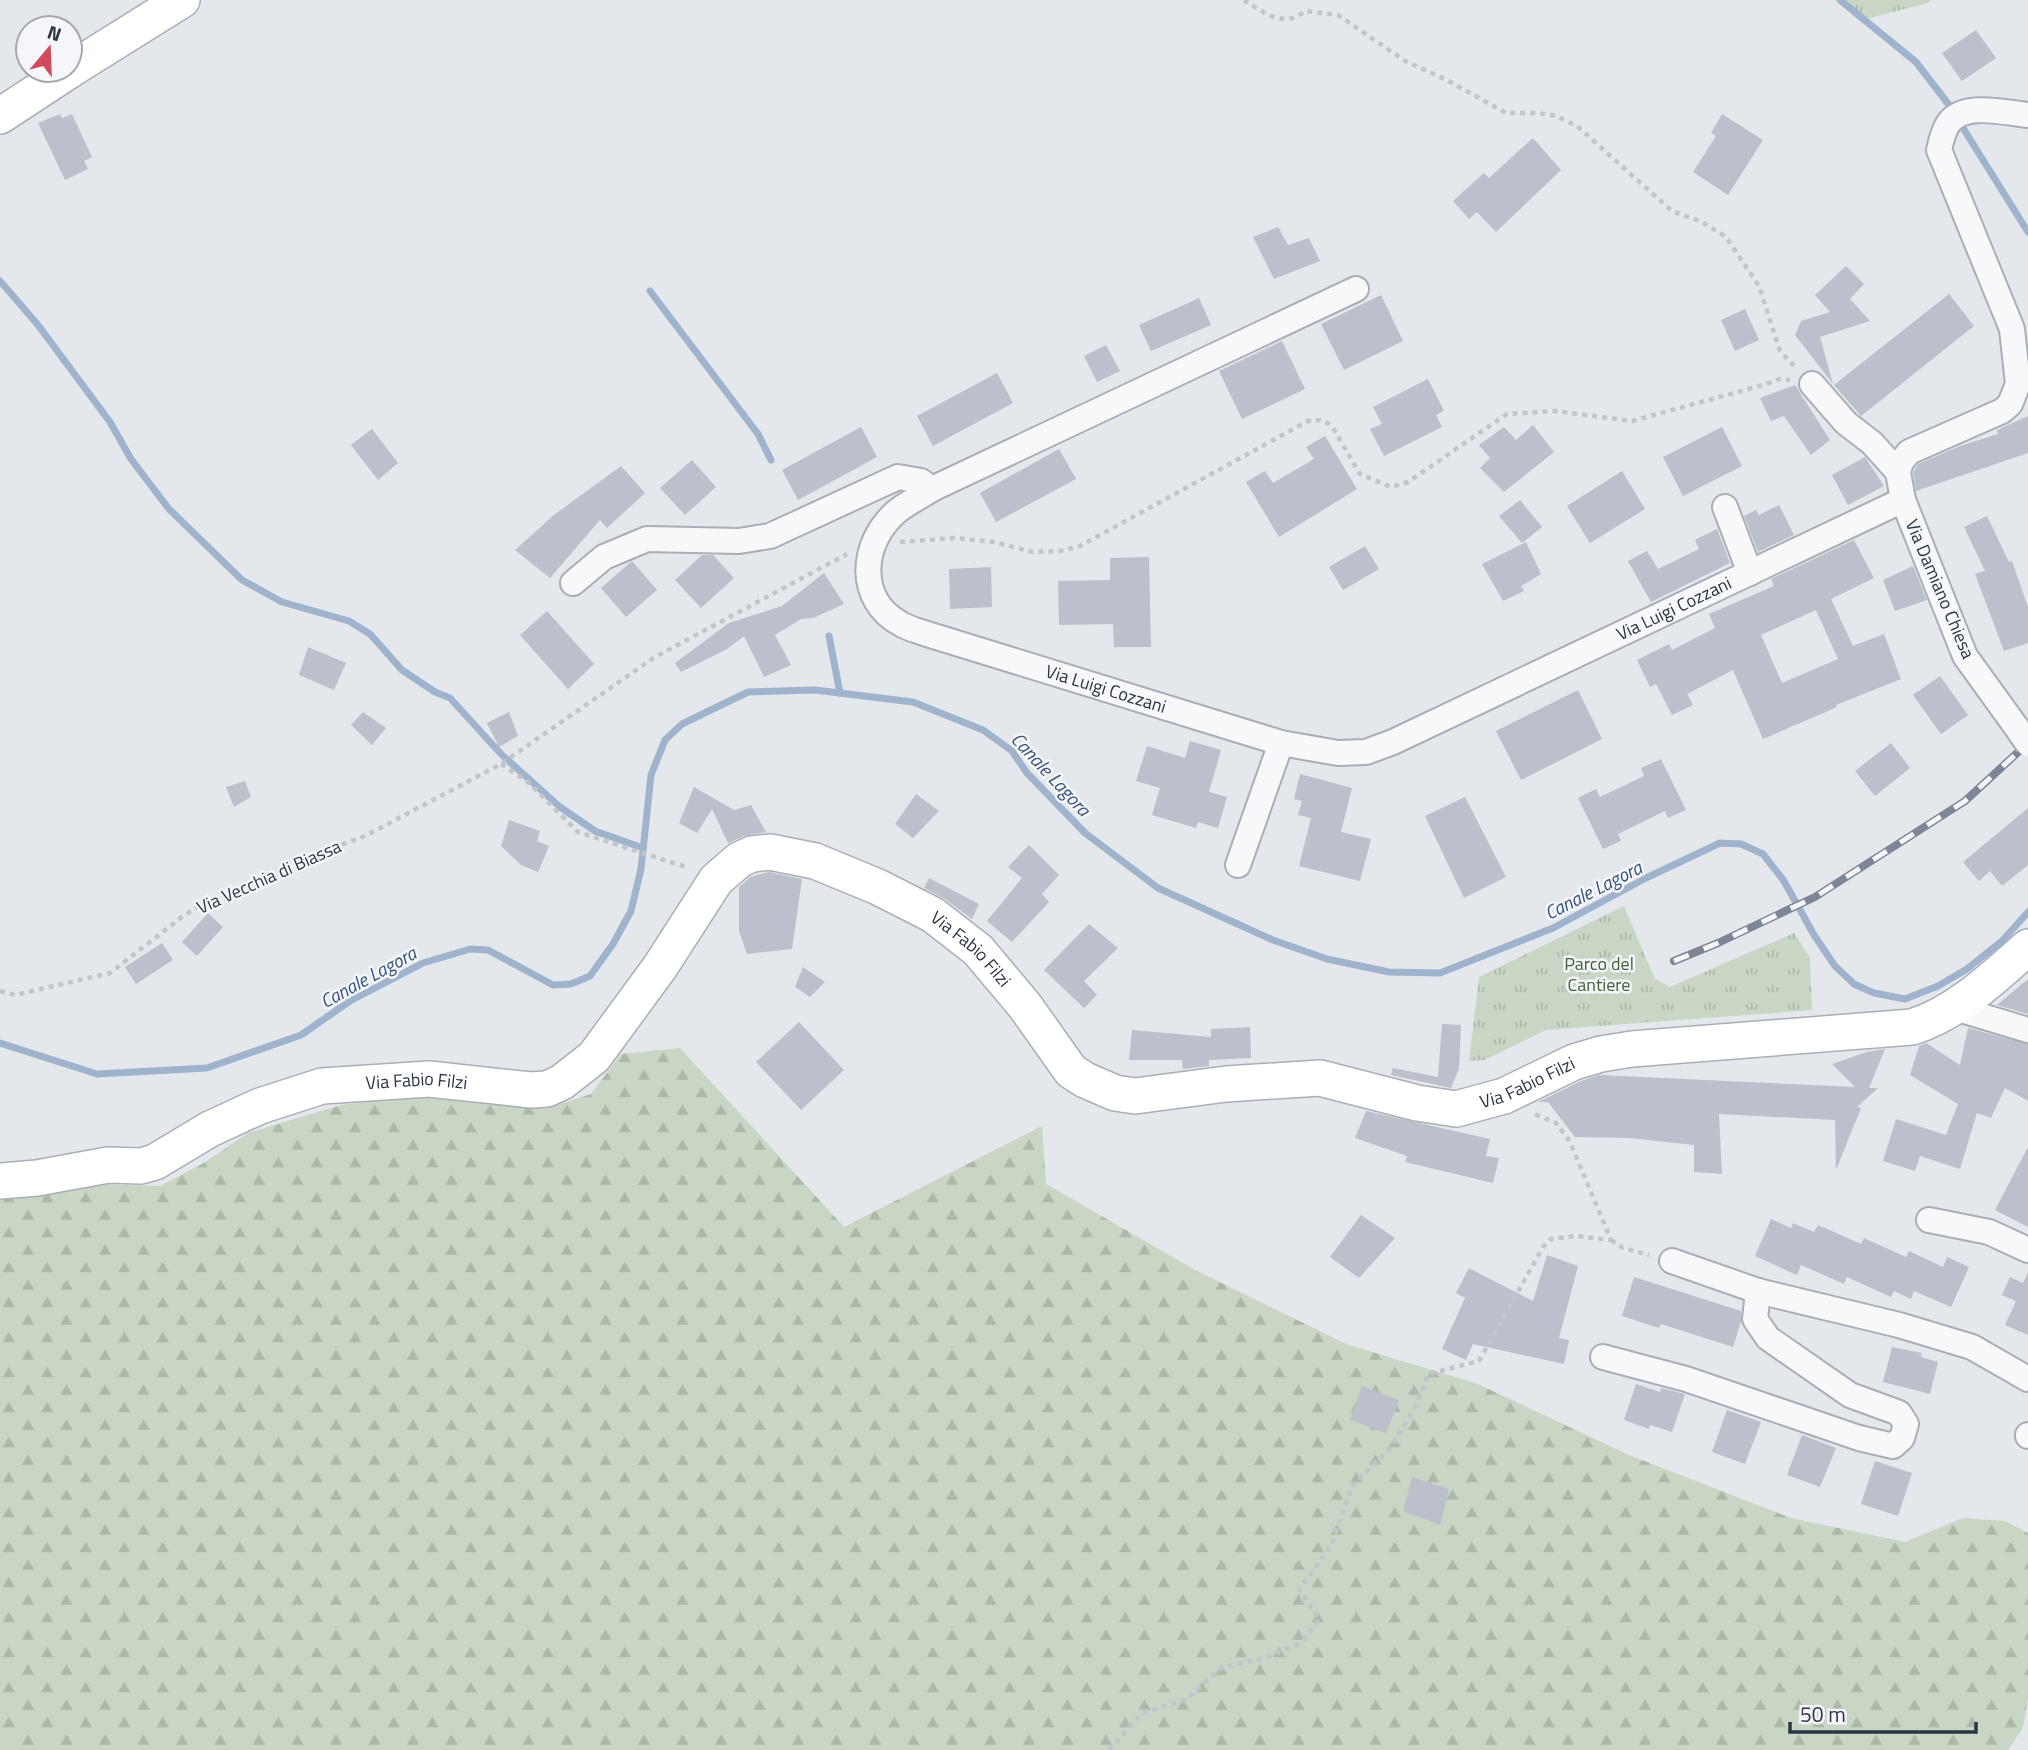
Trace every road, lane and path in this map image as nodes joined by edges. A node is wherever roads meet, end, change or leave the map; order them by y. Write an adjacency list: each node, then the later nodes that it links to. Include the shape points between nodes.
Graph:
1 (182, 0): 3 (street)
2 (1244, 0): 8 (path, via 1274,18 1299,16 1305,10 1338,15 1405,61 1506,113 1556,116 1577,126 1672,211 1726,237 1759,286 1780,351)
3 (84, 61)
4 (49, 84): 6 (street)
5 (2028, 115): 9 (street, via 1969,111 1956,116 1943,132 1939,150 2012,329 2016,393 2002,411 1909,452)
6 (0, 116)
7 (1356, 289): 10 (street, Via Luigi Cozzani)
8 (1812, 384): 9 (street); 13 (path, Via Vecchia di Biassa, via 1780,379 1632,421 1555,411 1507,414 1408,482 1391,487 1360,474 1333,428 1316,419 1080,546 1033,552 954,538)
9 (1898, 472): 11 (street, Via Damiano Chiesa)
10 (932, 489): 13 (street, Via Luigi Cozzani, via 895,513); 15 (street, via 921,481 898,477 770,537 647,539 604,557)
11 (1903, 500): 14 (street, Via Luigi Cozzani); 16 (street, Via Damiano Chiesa, via 1965,656)
12 (1725, 507): 14 (street)
13 (872, 545): 17 (street, Via Luigi Cozzani, via 867,573 871,590 882,609 900,624); 18 (path, Via Vecchia di Biassa, via 846,554 655,657)
14 (1750, 573): 17 (street, Via Luigi Cozzani, via 1366,752 1338,753)
15 (573, 583)
16 (2022, 736)
17 (1281, 743): 20 (street)
18 (501, 764): 19 (path, via 529,783 578,832); 22 (path, Via Vecchia di Biassa, via 365,836 205,902 110,973 15,995)
19 (665, 862)
20 (1238, 865)
21 (2028, 947): 23 (street, Via Fabio Filzi)
22 (0, 991)
23 (1955, 1008): 24 (street); 26 (street, Via Fabio Filzi, via 1912,1027 1601,1054 1504,1096 1455,1109 1320,1078 1135,1096 1105,1089 1071,1070 978,950 933,915 815,861 770,852 739,860 716,880 594,1058 547,1089 429,1079 322,1086 260,1106 155,1162)
24 (2028, 1030)
25 (1525, 1110): 28 (path, via 1556,1123 1570,1142)
26 (0, 1181)
27 (1929, 1220): 29 (street, via 1989,1232)
28 (1611, 1240): 30 (path, via 1623,1248); 34 (path, via 1552,1239 1543,1247 1479,1361 1428,1374 1417,1404 1392,1446 1352,1486 1331,1546 1299,1589 1319,1619 1301,1643 1265,1658 1222,1667 1187,1699 1142,1713)
29 (2028, 1250)
30 (1672, 1261): 31 (street)
31 (1758, 1291): 32 (street, via 1755,1319 1768,1338 1850,1395 1899,1413 1906,1424 1902,1438 1893,1446 1860,1438 1686,1379); 33 (street, via 1972,1348)
32 (1603, 1357)
33 (2028, 1379)
34 (1109, 1750)

